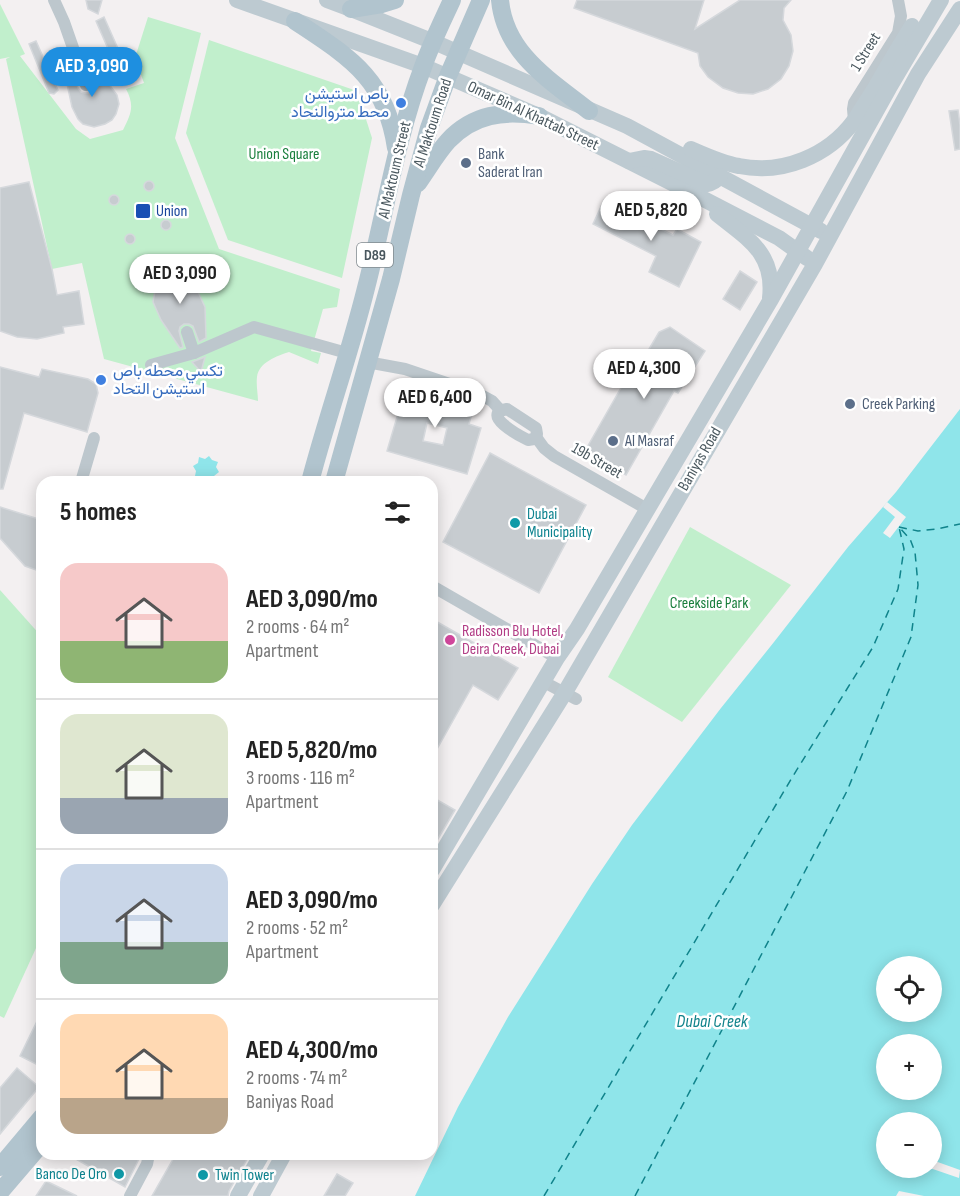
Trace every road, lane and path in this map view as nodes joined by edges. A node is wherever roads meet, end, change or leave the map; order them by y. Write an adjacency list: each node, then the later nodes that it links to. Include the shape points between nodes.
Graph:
1 (54, 0): 18 (street)
2 (237, 0): 13 (main road, Omar Bin Al Khattab Street)
3 (327, 0): 11 (main road, Omar Bin Al Khattab Street)
4 (395, 0): 11 (main road)
5 (452, 0): 14 (main road, D89)
6 (481, 0): 15 (main road, D89)
7 (500, 0): 19 (main road, via 506,27 519,51)
8 (898, 0): 21 (street, 1 Street, via 901,16 897,33 854,103)
9 (928, 0): 21 (main road)
10 (941, 0): 28 (main road, Baniyas Road)
11 (351, 9): 14 (main road, Omar Bin Al Khattab Street)
12 (960, 9): 29 (main road, Baniyas Road, via 918,74)
13 (295, 21): 16 (main road, Omar Bin Al Khattab Street); 23 (main road, via 337,49 366,75 387,111)
14 (434, 42): 15 (main road, Omar Bin Al Khattab Street); 16 (main road, Al Maktoum Road / D89)
15 (458, 53): 17 (main road, Al Maktoum Road / D89); 19 (main road, Omar Bin Al Khattab Street)
16 (423, 66): 17 (main road, Omar Bin Al Khattab Street); 23 (main road, Al Maktoum Street / D89)
17 (448, 76): 20 (main road, Omar Bin Al Khattab Street); 27 (main road, Al Maktoum Road / D89)
18 (86, 85)
19 (589, 111): 22 (main road, Omar Bin Al Khattab Street)
20 (539, 116): 24 (main road, Omar Bin Al Khattab Street); 27 (main road, via 488,116 459,131)
21 (854, 121): 22 (main road, via 819,152 774,167 749,168 725,163 668,139)
22 (647, 136): 25 (main road, Omar Bin Al Khattab Street)
23 (397, 154): 35 (main road, Al Maktoum Street / D89, via 366,292)
24 (628, 161): 25 (main road, via 651,159 707,184); 26 (main road, Omar Bin Al Khattab Street)
25 (720, 176): 28 (main road, Omar Bin Al Khattab Street)
26 (688, 191): 30 (main road, Omar Bin Al Khattab Street); 32 (main road, via 754,244 764,257 770,271)
27 (411, 195): 36 (main road, Al Maktoum Street / D89)
28 (813, 226): 29 (main road, Omar Bin Al Khattab Street); 30 (main road, Baniyas Road)
29 (830, 236): 31 (main road, Baniyas Road)
30 (799, 251): 31 (main road, Omar Bin Al Khattab Street); 32 (main road, Baniyas Road)
31 (815, 264): 46 (main road, Baniyas Road)
32 (770, 301): 42 (main road, Baniyas Road)
33 (187, 332): 34 (street)
34 (194, 352): 35 (street, via 254,327); 37 (street)
35 (347, 353): 40 (main road, Al Maktoum Street / D89)
36 (367, 362): 41 (main road, Al Maktoum Street / D89); 42 (street, 19b Street, via 405,369 480,394 501,411 511,411 534,426 536,437 554,456)
37 (151, 365)
38 (94, 438): 39 (street)
39 (83, 476)
40 (311, 476)
41 (336, 476)
42 (647, 509): 43 (main road, Baniyas Road)
43 (635, 529): 45 (main road, Baniyas Road); 46 (main road, via 628,558 573,649 572,660)
44 (438, 589): 45 (street)
45 (557, 658): 47 (main road, via 567,669)
46 (578, 670): 47 (main road, Baniyas Road)
47 (560, 691): 48 (main road, Baniyas Road); 49 (main road, via 482,815 472,841)
48 (438, 862)
49 (438, 895)
50 (36, 1123): 55 (main road)
51 (36, 1150): 56 (main road)
52 (148, 1160): 57 (street)
53 (259, 1160): 58 (main road)
54 (281, 1160): 59 (main road)
55 (0, 1167)
56 (0, 1192)
57 (130, 1196)
58 (238, 1196)
59 (261, 1196)

